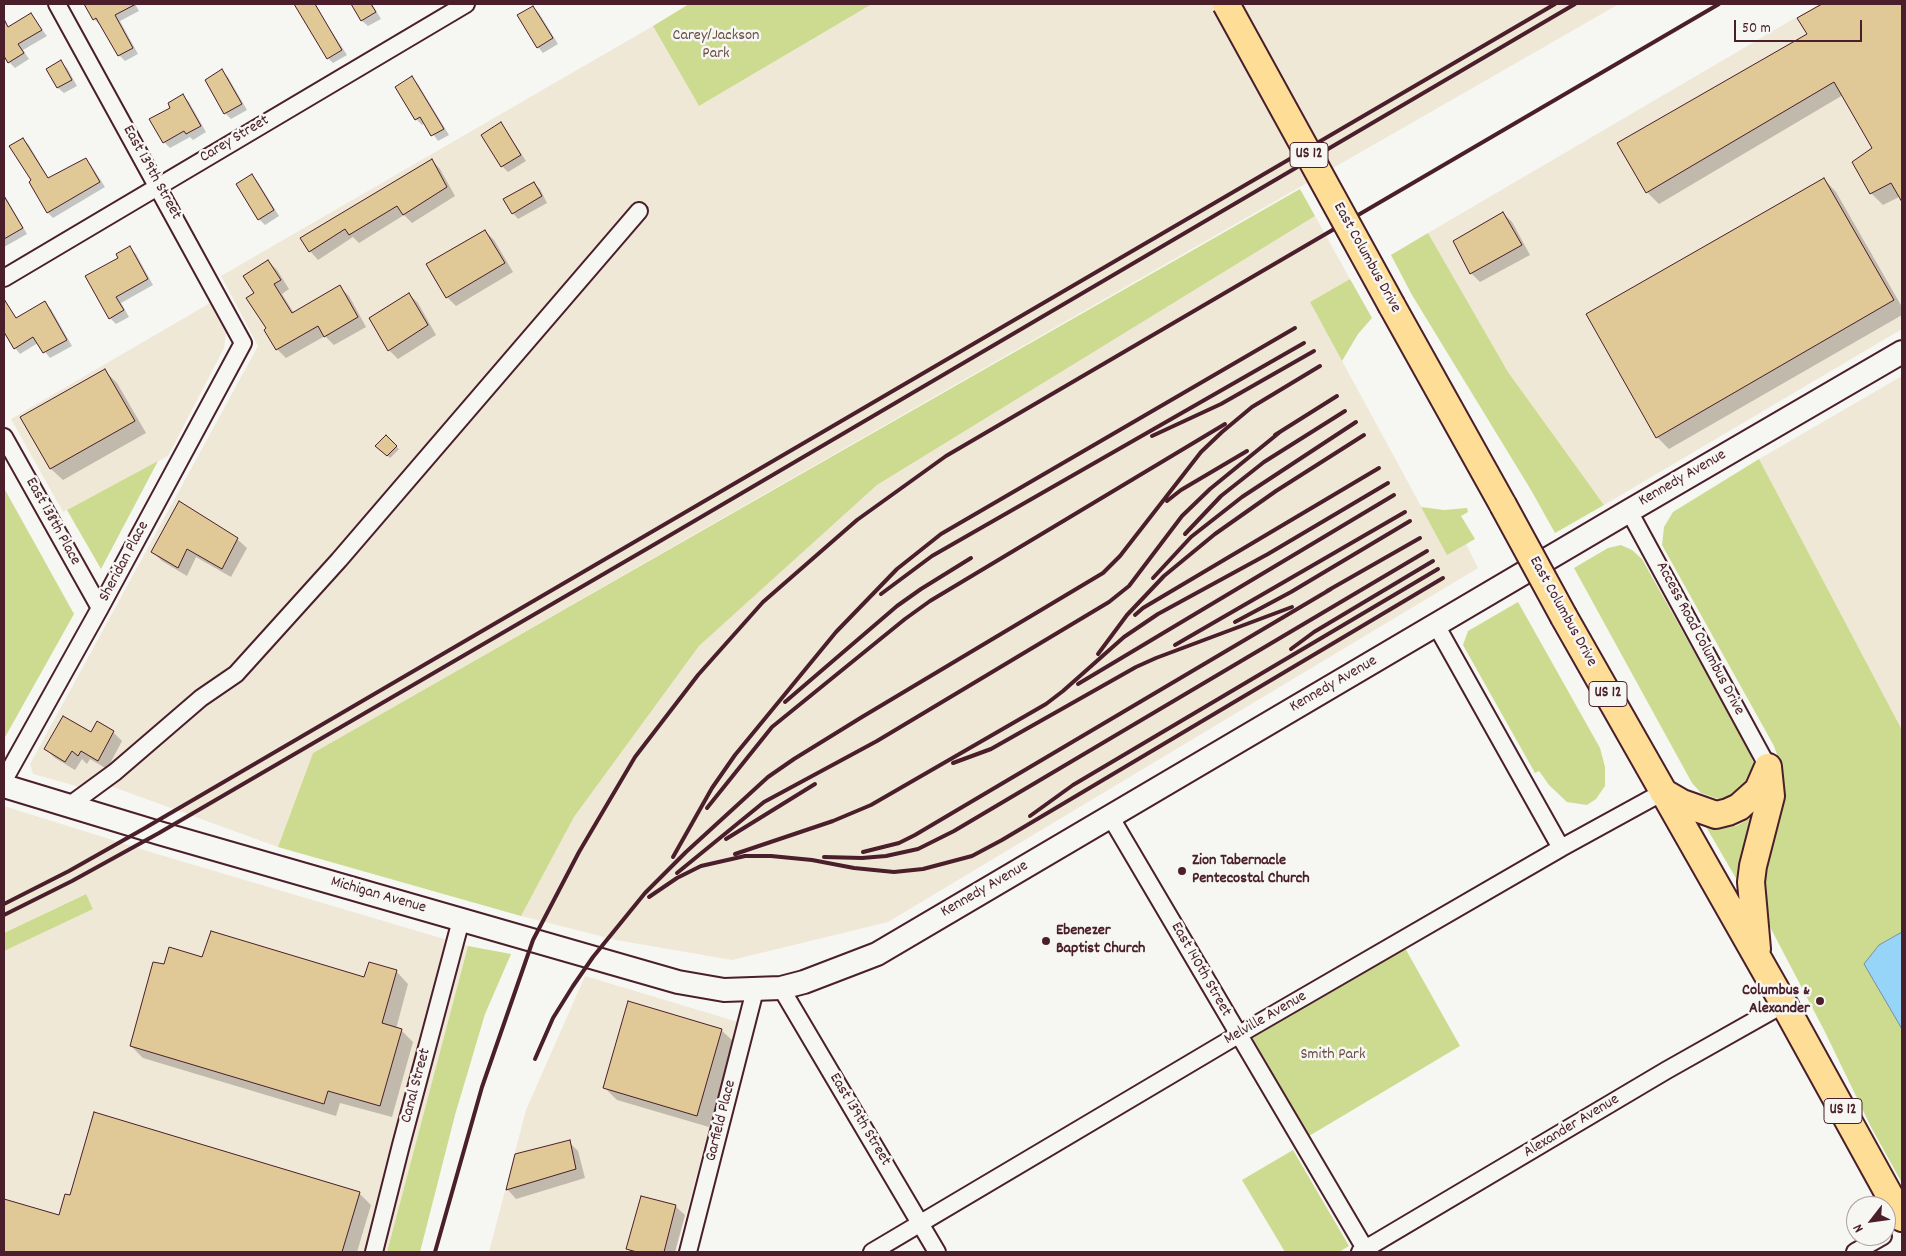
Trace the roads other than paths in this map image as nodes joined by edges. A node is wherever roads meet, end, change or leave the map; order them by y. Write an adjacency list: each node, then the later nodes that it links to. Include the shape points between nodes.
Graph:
1 (57, 4): 4 (street, East 139th Street)
2 (466, 4): 4 (street, Carey Street)
3 (1226, 4): 16 (main road, East Columbus Drive / US 12, bridge)
4 (158, 186): 6 (street, Carey Street); 7 (street, East 139th Street)
5 (639, 211): 17 (street, via 340,560 236,674 201,698 115,772)
6 (4, 278)
7 (244, 343): 11 (street, Sheridan Place)
8 (1902, 352): 10 (main road, Kennedy Avenue)
9 (4, 436): 11 (street, East 138th Place)
10 (1629, 511): 12 (main road, Kennedy Avenue); 13 (street, Access Road Columbus Drive)
11 (100, 608): 14 (street, Sheridan Place)
12 (1436, 625): 18 (main road, Kennedy Avenue); 19 (street)
13 (1768, 767): 16 (main road, via 1758,790 1739,807 1716,815 1682,803); 21 (main road, via 1771,796 1751,882)
14 (4, 780)
15 (4, 786): 17 (main road, Michigan Avenue)
16 (1663, 792): 19 (street, Melville Avenue); 21 (main road, East Columbus Drive / US 12)
17 (70, 805): 20 (main road, Michigan Avenue)
18 (1110, 816): 22 (main road, Kennedy Avenue, via 877,954); 25 (street, East 140th Street)
19 (1561, 848): 25 (street, Melville Avenue)
20 (461, 920): 23 (main road, Michigan Avenue, via 678,982 724,990); 29 (street, Canal Street)
21 (1758, 957): 24 (main road, East Columbus Drive / US 12)
22 (781, 988): 23 (main road, Kennedy Avenue); 27 (street, East 139th Street)
23 (755, 990): 30 (street, Garfield Place)
24 (1784, 1004): 26 (main road, East Columbus Drive / US 12); 28 (street, Alexander Avenue)
25 (1238, 1035): 27 (street, Melville Avenue); 28 (street, East 140th Street)
26 (1902, 1218)
27 (920, 1224): 31 (street, Melville Avenue); 32 (street, East 139th Street)
28 (1364, 1251)
29 (374, 1252)
30 (688, 1252)
31 (872, 1252)
32 (937, 1252)

